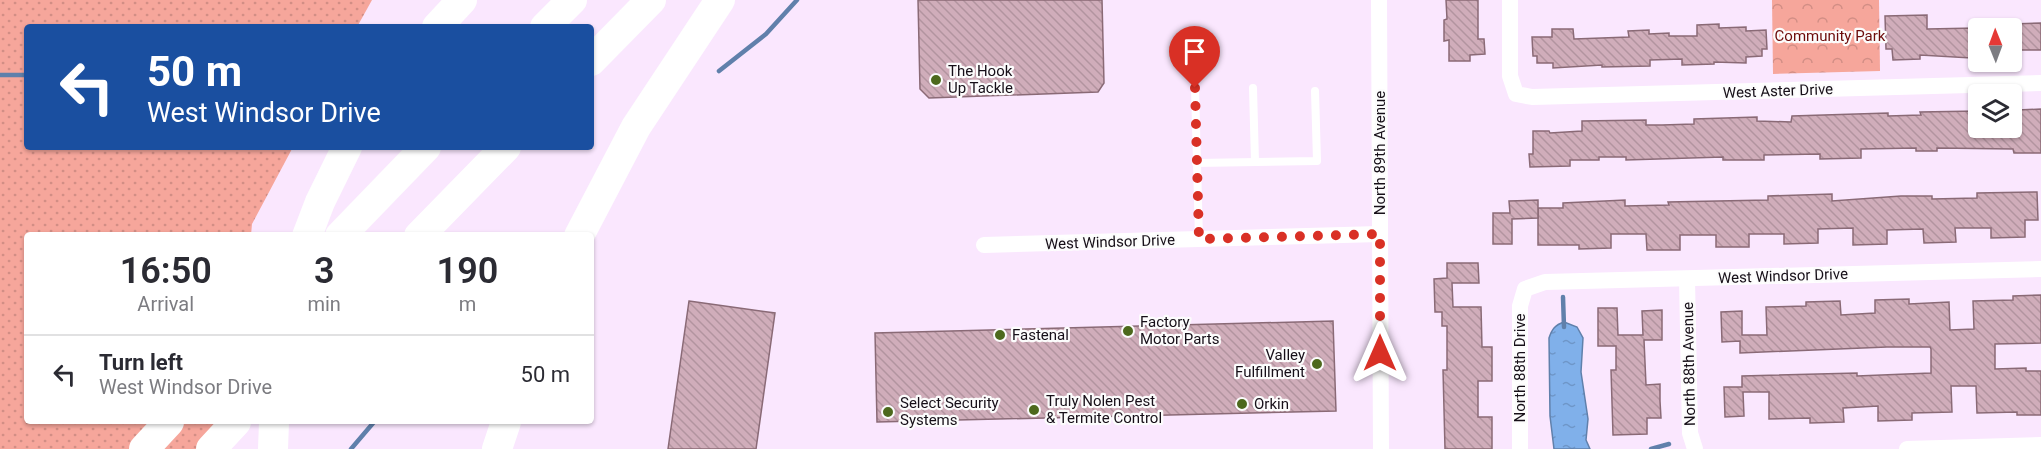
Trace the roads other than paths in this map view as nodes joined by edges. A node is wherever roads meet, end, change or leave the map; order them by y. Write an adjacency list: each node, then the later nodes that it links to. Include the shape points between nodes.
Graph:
1 (462, 0): 7 (highway)
2 (572, 0): 8 (highway)
3 (651, 0): 9 (highway)
4 (720, 0): 22 (highway, via 636,127)
5 (1379, 0): 23 (street, North 89th Avenue)
6 (1510, 0): 10 (street, West Aster Drive, via 1510,76 1516,93 1532,98)
7 (440, 24)
8 (548, 24)
9 (594, 58)
10 (2041, 83)
11 (1195, 88): 18 (lane)
12 (1253, 88): 17 (lane)
13 (1315, 91): 17 (lane, via 1317,161)
14 (346, 150): 19 (highway)
15 (423, 150): 20 (highway)
16 (504, 150): 21 (highway)
17 (1255, 162): 18 (lane)
18 (1196, 163): 24 (lane)
19 (309, 232)
20 (344, 232)
21 (423, 232)
22 (581, 232)
23 (1380, 234): 24 (street, West Windsor Drive); 38 (street, North 89th Avenue)
24 (1199, 239): 25 (street, West Windsor Drive)
25 (984, 245)
26 (2041, 269): 27 (street, West Windsor Drive)
27 (1687, 279): 28 (street, West Windsor Drive, via 1545,282); 40 (street, North 88th Avenue, via 1690,433)
28 (1525, 289): 39 (street, North 88th Drive, via 1520,306)
29 (167, 424): 34 (highway)
30 (234, 424): 35 (highway)
31 (274, 424): 36 (highway)
32 (505, 424): 37 (highway)
33 (2041, 445): 41 (street)
34 (144, 449)
35 (211, 449)
36 (273, 449)
37 (497, 449)
38 (1381, 449)
39 (1520, 449)
40 (1695, 449)
41 (1907, 449)

